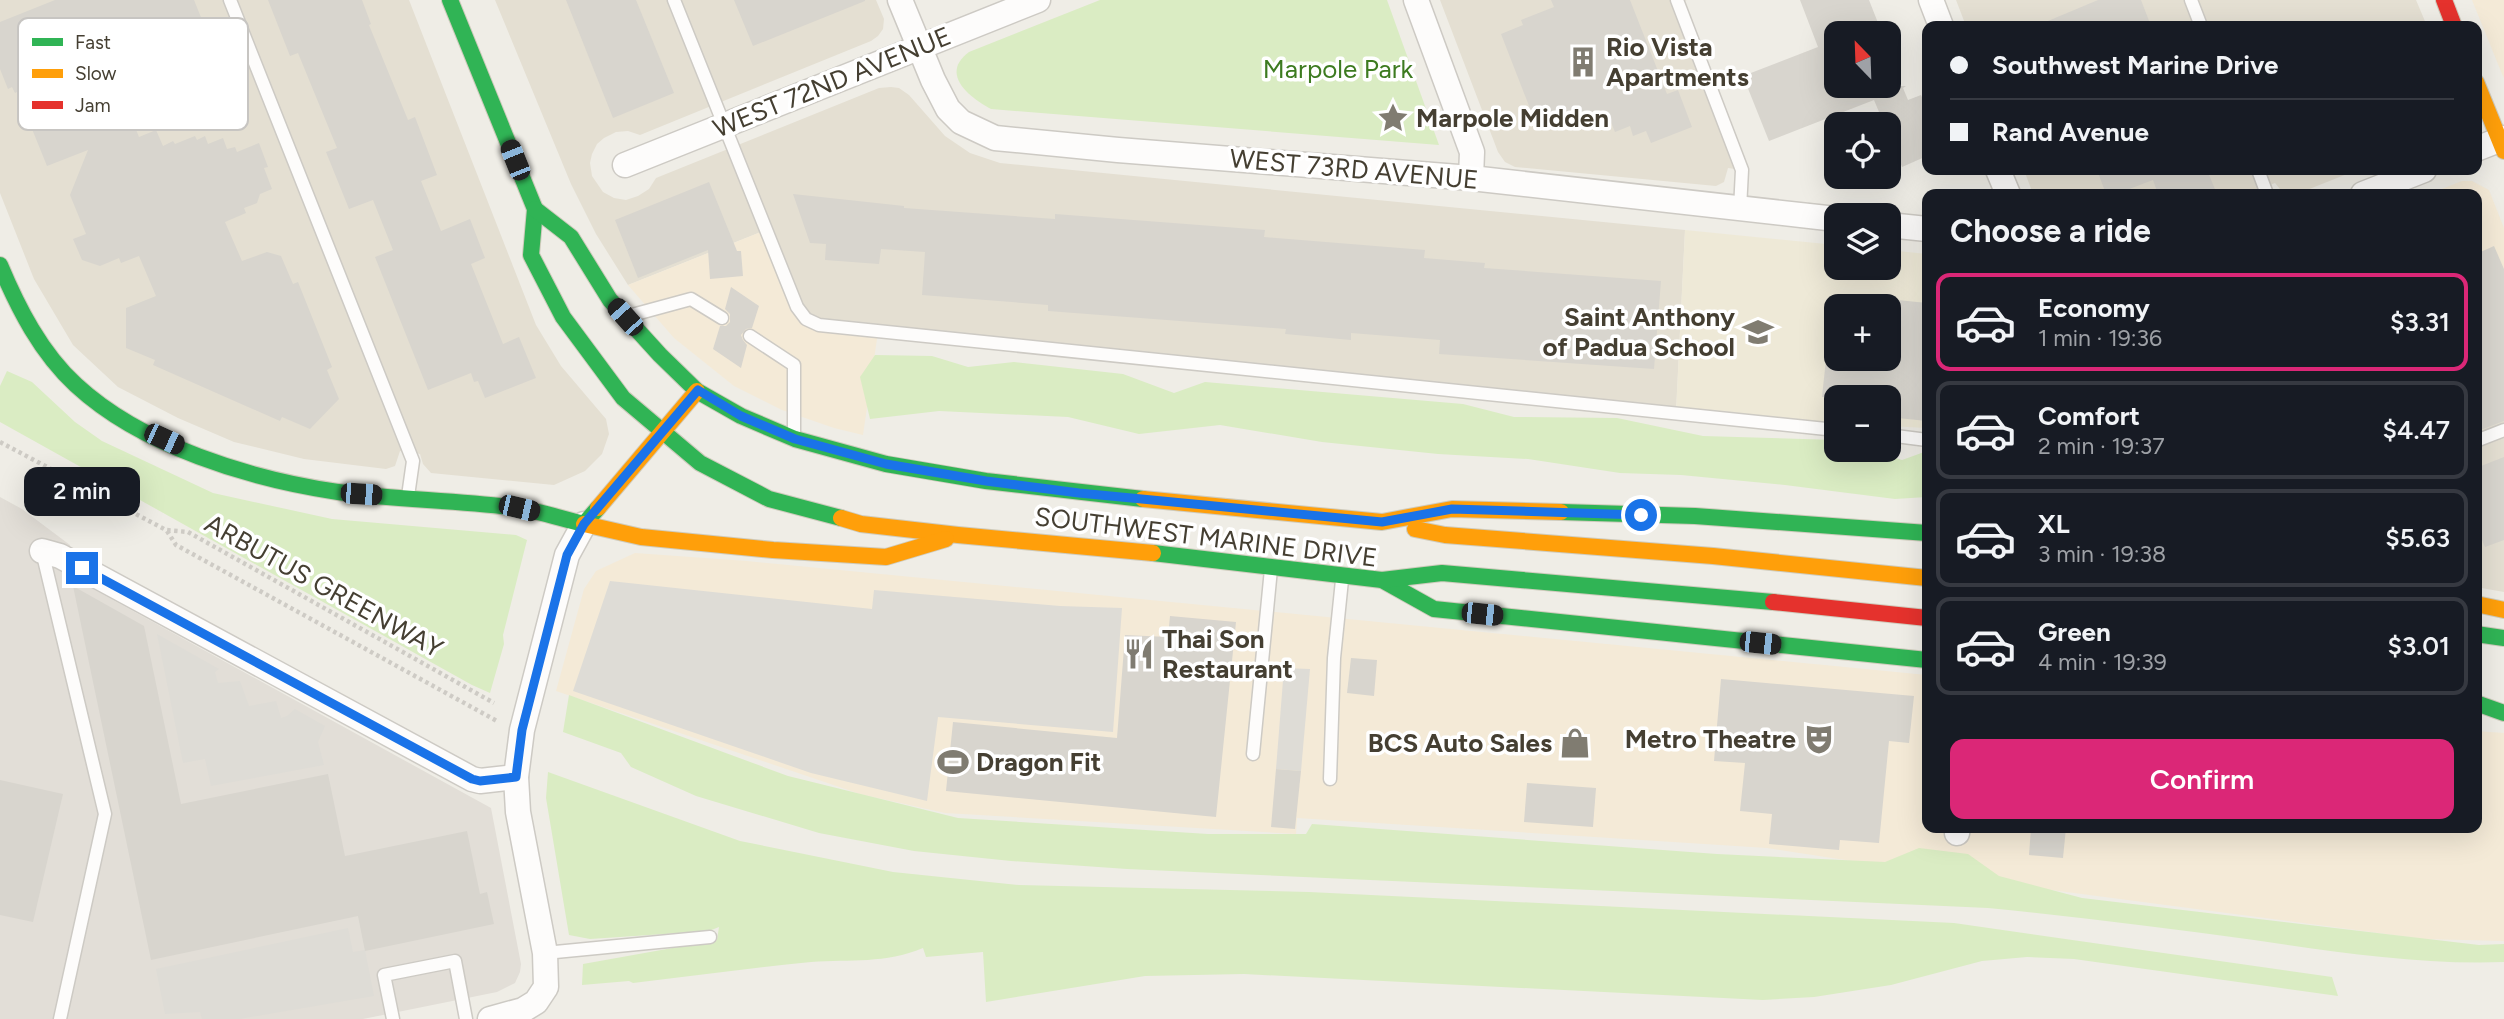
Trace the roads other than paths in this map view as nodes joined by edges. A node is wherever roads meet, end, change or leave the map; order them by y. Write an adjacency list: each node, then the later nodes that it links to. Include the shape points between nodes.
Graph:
1 (230, 0): 11 (lane)
2 (450, 0): 25 (main road)
3 (674, 0): 18 (lane)
4 (900, 0): 16 (street, WEST 73RD AVENUE)
5 (1038, 0): 16 (street, WEST 72ND AVENUE)
6 (1416, 0): 23 (street, via 1472,152)
7 (1677, 0): 26 (lane, via 1742,170)
8 (1931, 0): 12 (street)
9 (2191, 0): 13 (lane)
10 (2444, 0): 14 (main road)
11 (237, 18)
12 (1939, 21)
13 (2199, 21)
14 (2452, 21)
15 (248, 45): 42 (lane, via 413,461)
16 (919, 48): 18 (street, WEST 72ND AVENUE); 23 (street, WEST 73RD AVENUE, via 948,109 961,122 995,138)
17 (2482, 96): 19 (main road)
18 (723, 126): 21 (street, WEST 72ND AVENUE); 35 (lane, via 797,307 806,319 820,325)
19 (2502, 143): 20 (street)
20 (2482, 148)
21 (625, 165)
22 (2411, 175): 24 (street)
23 (1471, 178): 26 (street, WEST 73RD AVENUE)
24 (2376, 189)
25 (535, 209): 31 (main road, SOUTHWEST MARINE DRIVE, via 571,237); 37 (main road, SOUTHWEST MARINE DRIVE, via 531,255 563,317 623,398)
26 (1740, 209): 27 (street, WEST 73RD AVENUE)
27 (1824, 218)
28 (1901, 226): 29 (street)
29 (1922, 228)
30 (0, 265): 42 (main road, via 18,306 50,355 77,385 120,418 204,457 262,476 338,492)
31 (625, 317): 32 (lane, via 691,299); 34 (main road, SOUTHWEST MARINE DRIVE)
32 (722, 318)
33 (750, 335): 39 (lane, via 794,365)
34 (698, 390): 37 (main road); 39 (main road, SOUTHWEST MARINE DRIVE, via 741,416)
35 (1824, 429)
36 (2504, 430): 41 (lane)
37 (662, 433): 44 (main road); 46 (main road, SOUTHWEST MARINE DRIVE, via 700,463 769,499 861,524)
38 (1901, 437): 40 (lane)
39 (795, 439): 43 (main road, SOUTHWEST MARINE DRIVE, via 886,464 986,481)
40 (1922, 439)
41 (2482, 439)
42 (408, 498): 44 (main road, via 519,508)
43 (1382, 522): 45 (main road, SOUTHWEST MARINE DRIVE, via 1452,509 1695,516); 50 (main road, via 1445,535)
44 (584, 524): 46 (main road, via 641,537 886,557); 62 (street, via 567,555 522,730)
45 (1922, 533)
46 (958, 536): 48 (main road, SOUTHWEST MARINE DRIVE, via 1099,546)
47 (42, 551): 62 (street, via 60,556 472,779); 66 (lane, via 105,814)
48 (1272, 567): 49 (main road, SOUTHWEST MARINE DRIVE); 61 (lane)
49 (1342, 575): 51 (main road, SOUTHWEST MARINE DRIVE); 63 (lane)
50 (1922, 577)
51 (1382, 580): 54 (main road, via 1442,573); 57 (main road, SOUTHWEST MARINE DRIVE, via 1434,609)
52 (2482, 605): 53 (main road)
53 (2504, 610)
54 (1922, 617)
55 (2482, 635): 56 (main road)
56 (2504, 638)
57 (1922, 659)
58 (2482, 705): 60 (main road)
59 (2482, 713): 60 (main road)
60 (2504, 714)
61 (1253, 754)
62 (516, 777): 65 (street, via 518,812)
63 (1330, 779)
64 (709, 937): 65 (lane)
65 (545, 953): 69 (street, via 546,987 536,1002)
66 (60, 1019)
67 (393, 1019): 68 (lane, via 384,975 455,961)
68 (466, 1019)
69 (490, 1019)

